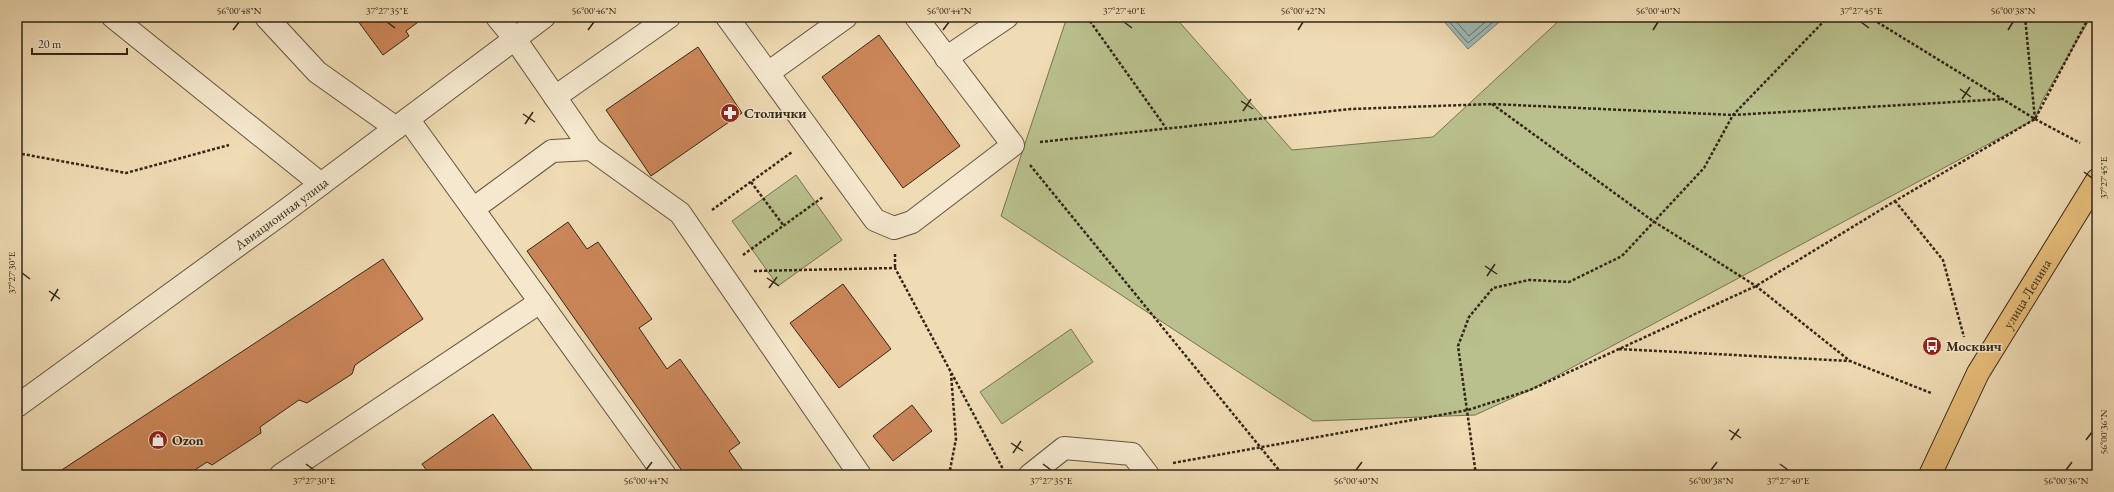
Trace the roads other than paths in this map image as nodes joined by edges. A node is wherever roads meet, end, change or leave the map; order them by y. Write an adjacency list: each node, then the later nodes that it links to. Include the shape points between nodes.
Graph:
1 (113, 17): 17 (street)
2 (266, 17): 14 (street, via 317,72)
3 (497, 17): 10 (street)
4 (544, 17): 10 (street, Авиационная улица)
5 (669, 17): 13 (street)
6 (727, 17): 12 (street)
7 (846, 17): 12 (street)
8 (916, 17): 11 (street)
9 (1007, 17): 11 (street)
10 (515, 38): 13 (street); 14 (street, Авиационная улица)
11 (946, 58): 12 (street, via 1013,145 912,222 894,228 875,220)
12 (768, 73)
13 (555, 97): 15 (street)
14 (402, 124): 17 (street, Авиационная улица); 18 (street)
15 (590, 149): 18 (street, via 552,151); 24 (street, via 680,213)
16 (2097, 180): 26 (main road, улица Ленина, via 1978,373)
17 (321, 184): 20 (street, Авиационная улица)
18 (473, 209): 19 (street)
19 (540, 302): 22 (street); 23 (street)
20 (17, 406)
21 (1146, 472): 25 (street, via 1132,454 1064,448)
22 (281, 475)
23 (664, 475)
24 (860, 475)
25 (1030, 475)
26 (1930, 475)

